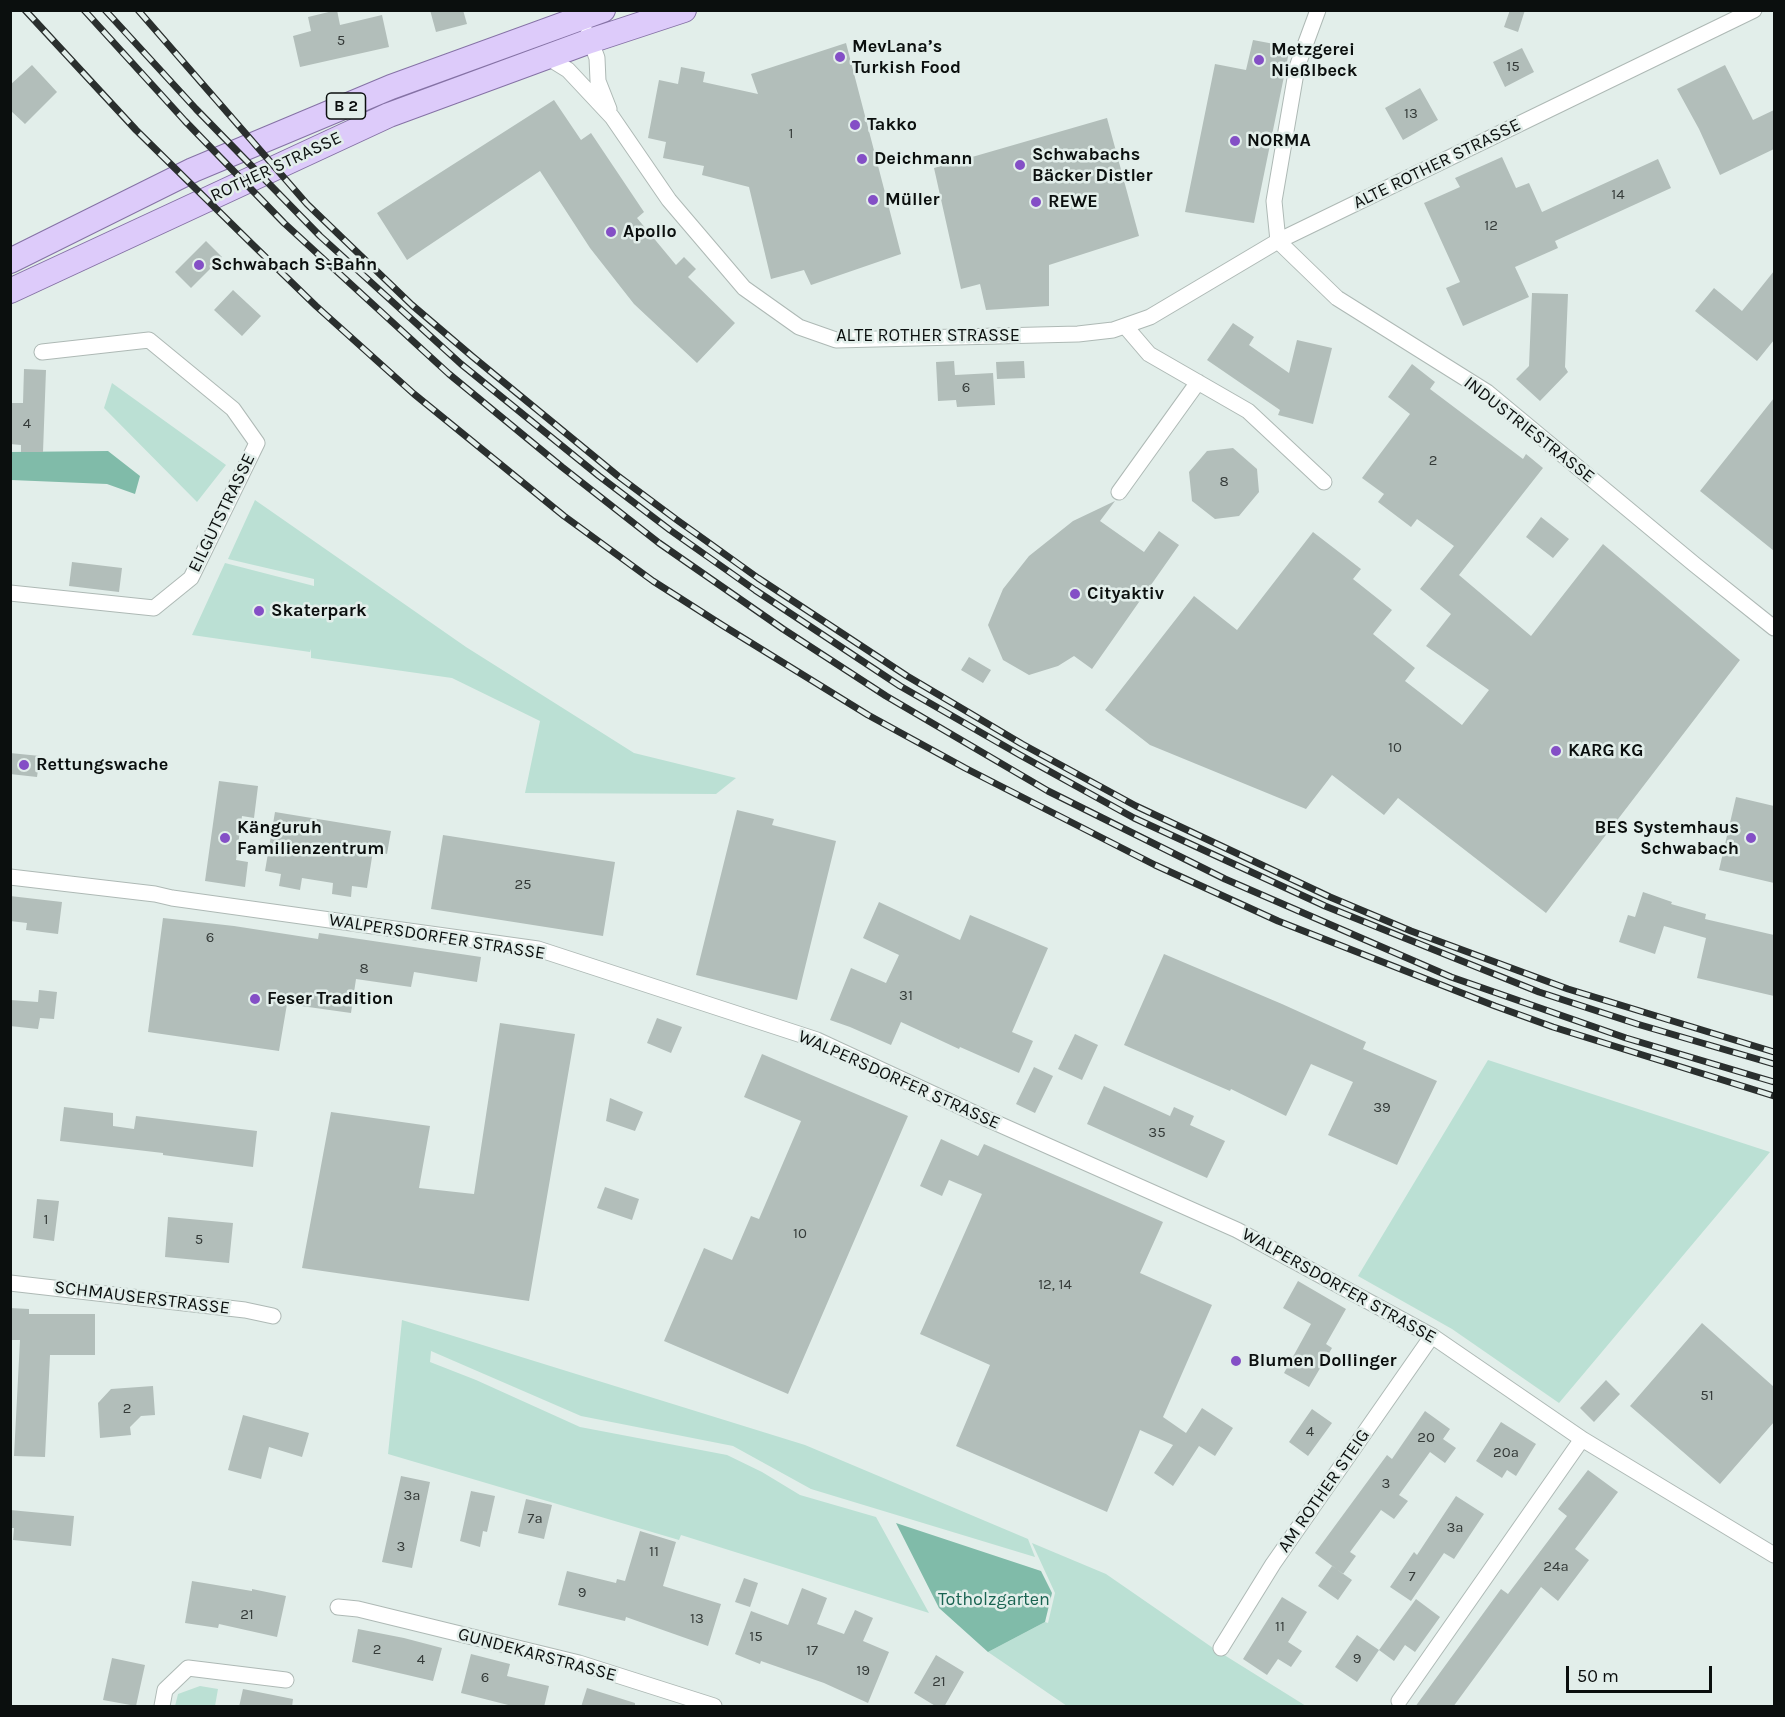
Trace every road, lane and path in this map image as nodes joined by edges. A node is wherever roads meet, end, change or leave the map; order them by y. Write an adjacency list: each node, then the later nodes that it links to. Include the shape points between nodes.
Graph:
1 (684, 10): 5 (main road, ROTHER STRASSE / B 2)
2 (1318, 10): 8 (street, via 1297,66 1274,201)
3 (1754, 10): 8 (street, ALTE ROTHER STRASSE)
4 (590, 13): 5 (street, ALTE ROTHER STRASSE); 9 (main road, ROTHER STRASSE / B 2, via 391,87 194,170)
5 (590, 41): 6 (main road, ROTHER STRASSE / B 2); 7 (street, ALTE ROTHER STRASSE, via 597,58 598,81)
6 (547, 57): 7 (street, ALTE ROTHER STRASSE, via 568,70); 10 (main road, ROTHER STRASSE / B 2, via 389,115)
7 (612, 117): 11 (street, ALTE ROTHER STRASSE, via 669,200 744,288 799,327 845,340 1078,334)
8 (1278, 241): 11 (street, ALTE ROTHER STRASSE, via 1150,317); 17 (street, INDUSTRIESTRASSE, via 1337,298 1486,392)
9 (10, 261)
10 (10, 291)
11 (1125, 326): 13 (street, via 1149,354)
12 (42, 352): 16 (street, EILGUTSTRASSE, via 149,340 233,409 257,443 191,578 154,608)
13 (1198, 382): 14 (street, via 1248,411); 15 (street)
14 (1324, 482)
15 (1119, 492)
16 (10, 593)
17 (1774, 628)
18 (10, 877): 21 (street, WALPERSDORFER STRASSE, via 538,949 817,1040 1237,1230)
19 (10, 1283): 20 (street, SCHMAUSERSTRASSE)
20 (273, 1316)
21 (1432, 1336): 22 (street, WALPERSDORFER STRASSE); 25 (street, AM ROTHER STEIG, via 1273,1564)
22 (1582, 1439): 23 (street, WALPERSDORFER STRASSE); 27 (street)
23 (1774, 1555)
24 (338, 1607): 29 (street, GUNDEKARSTRASSE, via 579,1663)
25 (1221, 1648)
26 (286, 1680): 28 (street, via 188,1668 165,1690)
27 (1398, 1701)
28 (162, 1707)
29 (714, 1707)

